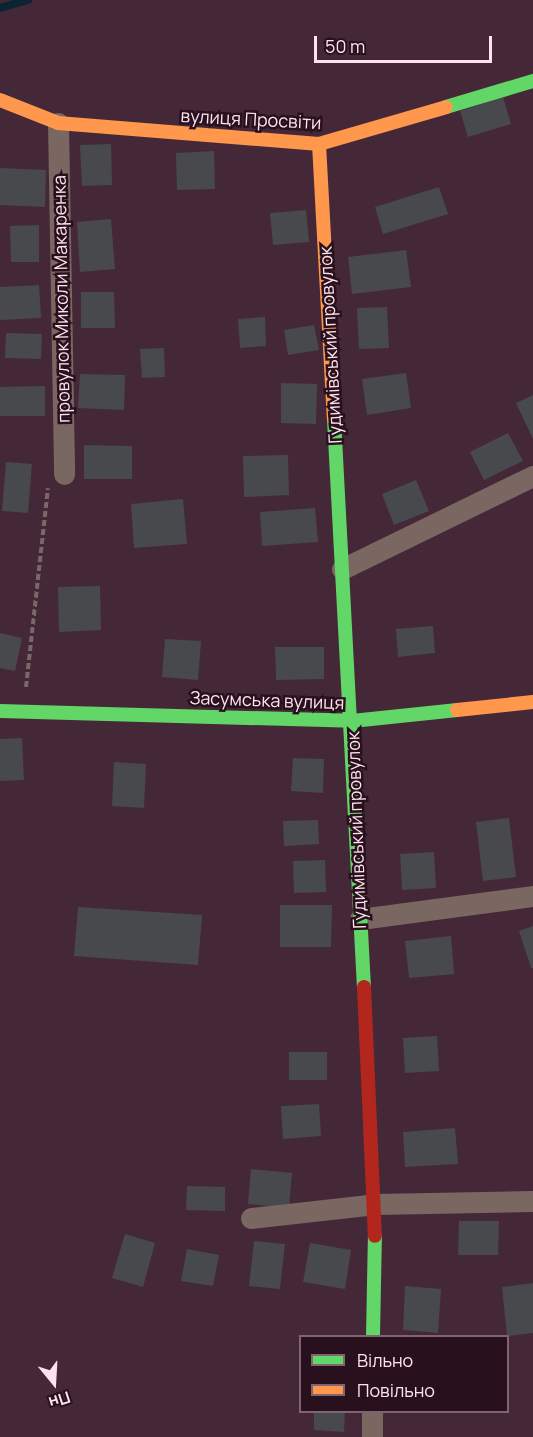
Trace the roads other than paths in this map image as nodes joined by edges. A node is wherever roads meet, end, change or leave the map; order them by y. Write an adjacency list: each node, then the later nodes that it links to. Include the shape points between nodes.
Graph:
1 (533, 81): 4 (street, вулиця Просвіти)
2 (0, 100): 3 (street, вулиця Просвіти)
3 (58, 123): 4 (street, вулиця Просвіти); 5 (street, провулок Миколи Макаренка)
4 (319, 144): 7 (street, Гудимівський провулок)
5 (64, 474)
6 (533, 476): 7 (street)
7 (342, 569): 10 (street, Гудимівський провулок)
8 (533, 702): 10 (street, Засумська вулиця)
9 (0, 711): 10 (street, Засумська вулиця)
10 (352, 721): 12 (street, Гудимівський провулок)
11 (533, 896): 12 (street)
12 (360, 919): 14 (street, Гудимівський провулок)
13 (533, 1201): 14 (street)
14 (375, 1204): 15 (street); 16 (street, Гудимівський провулок)
15 (251, 1218)
16 (373, 1335)
17 (372, 1413): 18 (street)
18 (372, 1437)

